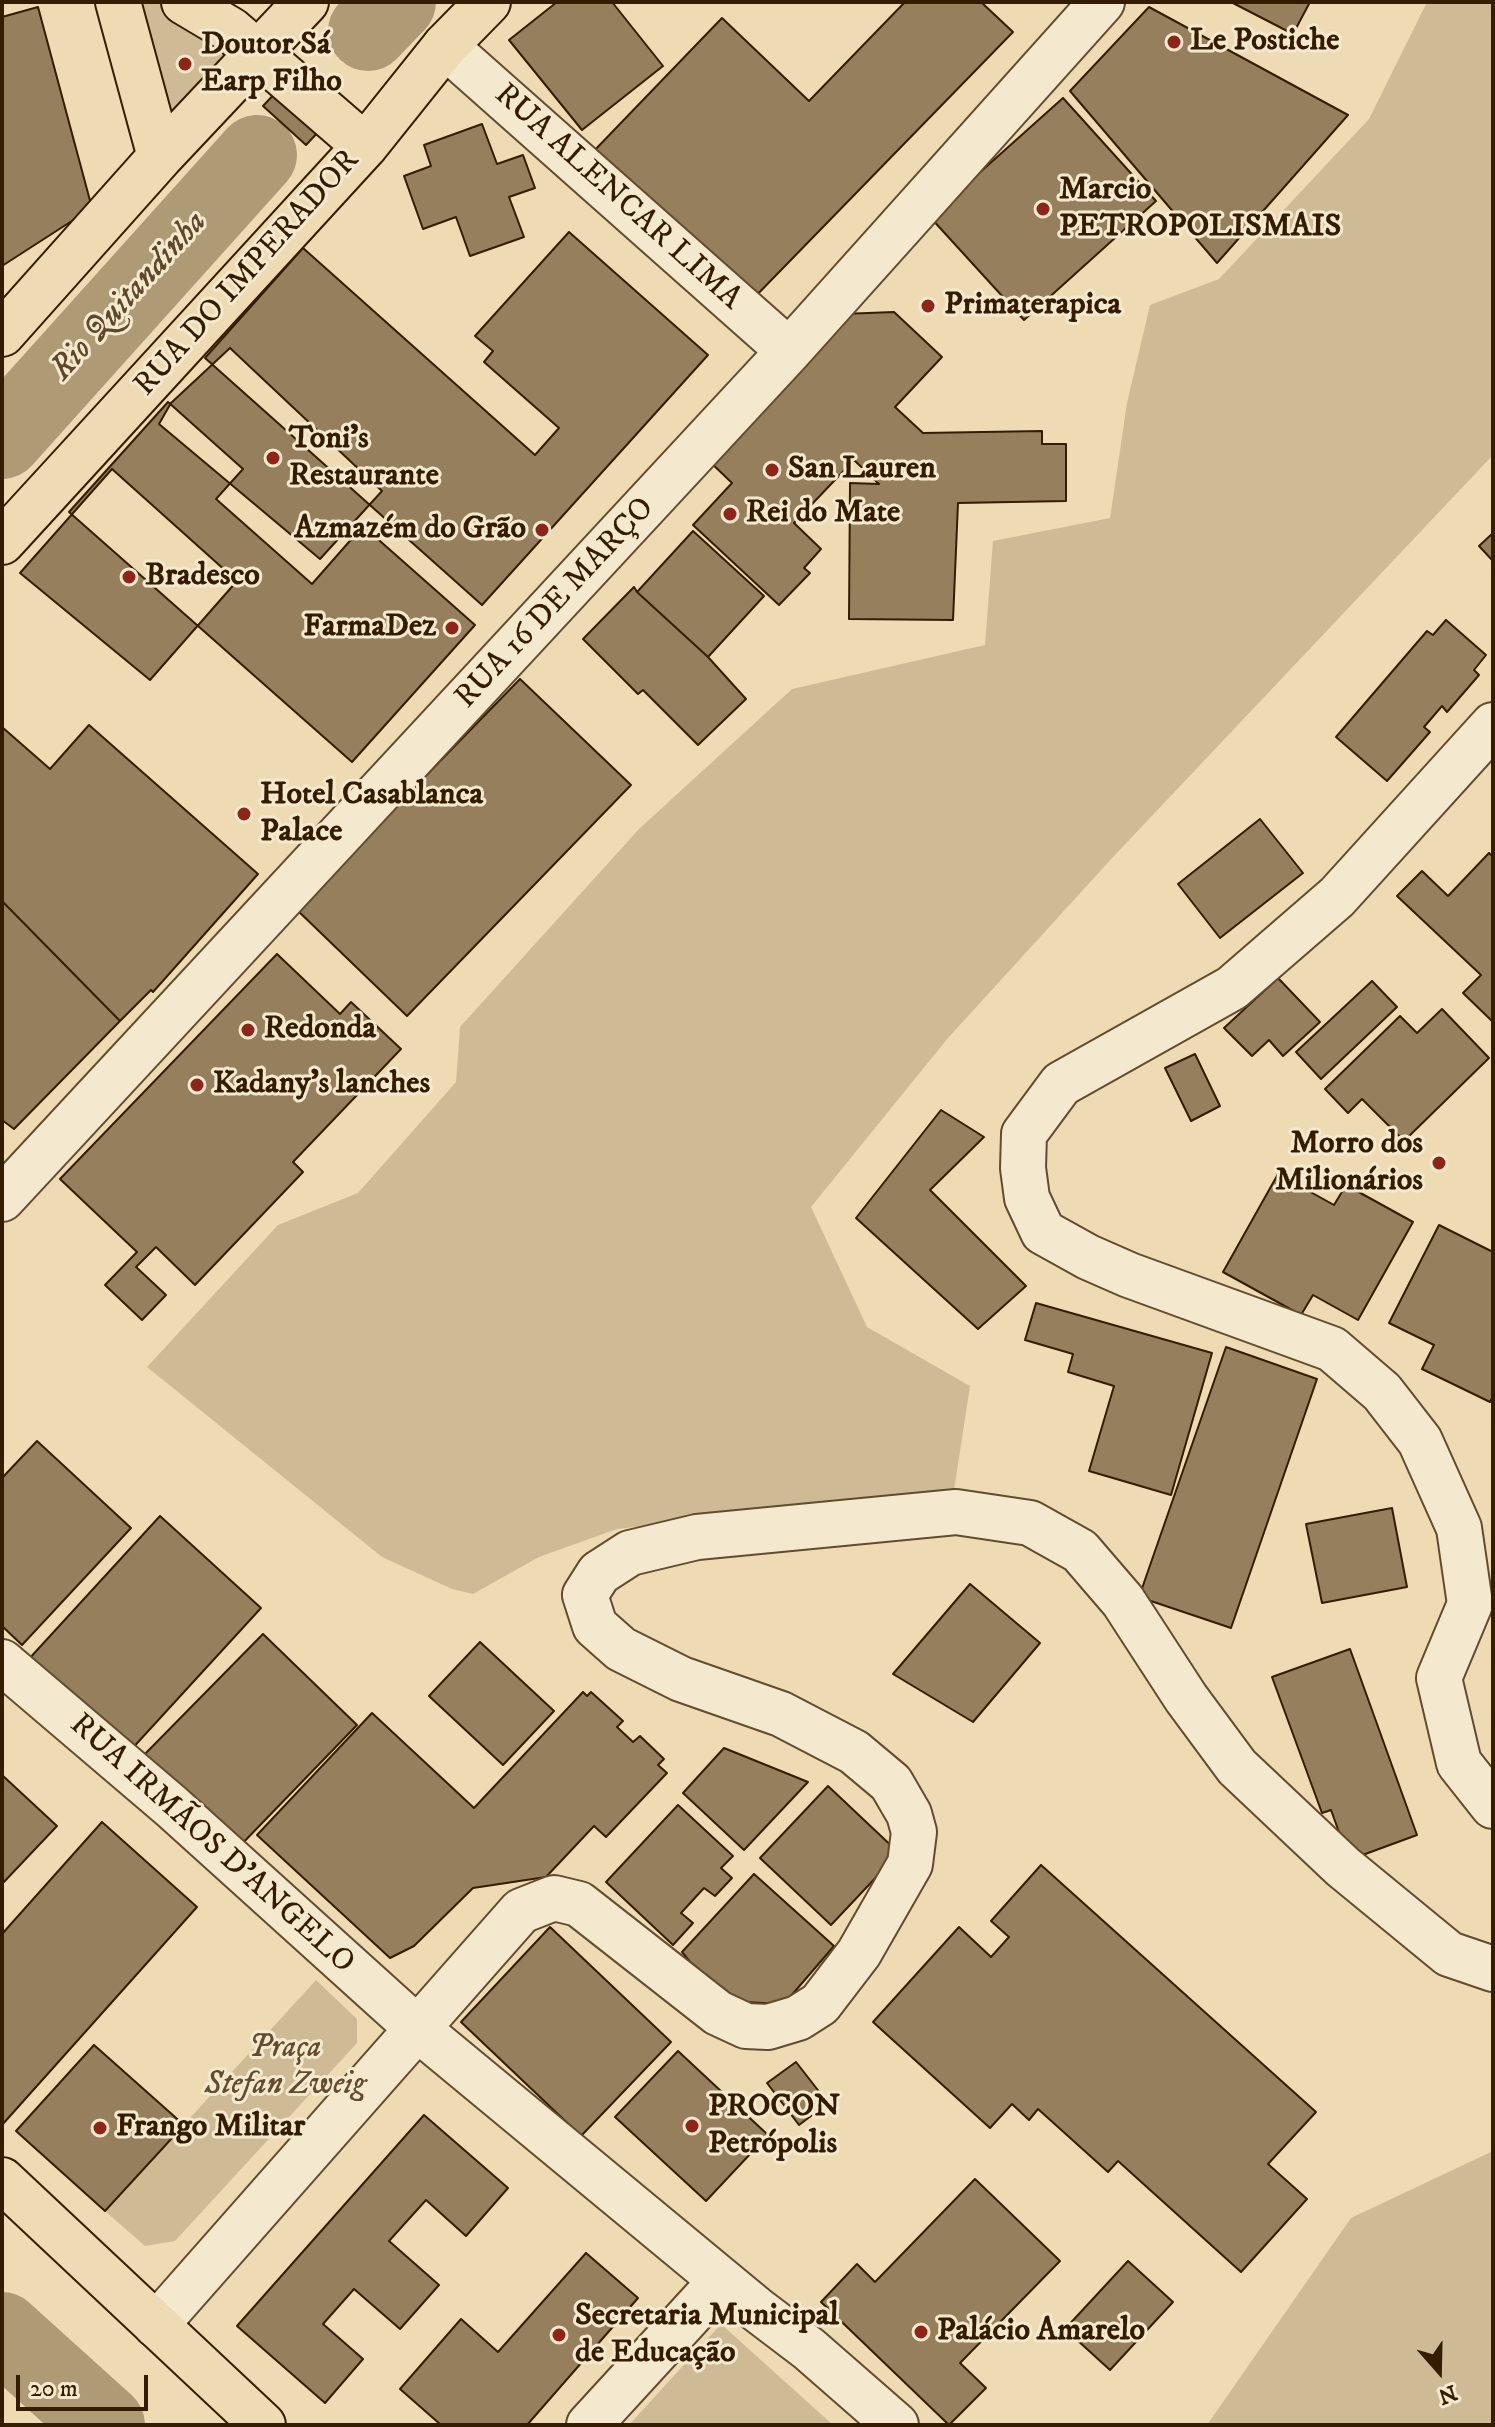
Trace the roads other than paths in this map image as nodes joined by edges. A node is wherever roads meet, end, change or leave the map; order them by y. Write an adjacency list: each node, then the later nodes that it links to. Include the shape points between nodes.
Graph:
1 (118, 2): 9 (main road)
2 (184, 2): 7 (main road, via 231,30)
3 (306, 2): 7 (main road)
4 (488, 2): 6 (main road, RUA DO IMPERADOR)
5 (1102, 2): 11 (street, RUA 16 DE MARÇO)
6 (445, 46): 8 (main road, RUA DO IMPERADOR); 11 (street, RUA ALENCAR LIMA)
7 (258, 54): 8 (main road); 9 (main road)
8 (365, 146): 12 (main road, RUA DO IMPERADOR)
9 (160, 157): 10 (main road)
10 (2, 334)
11 (789, 351): 14 (street, RUA 16 DE MARÇO)
12 (2, 542)
13 (1493, 725): 15 (street, via 1337,897 1232,988 1061,1084 1024,1134 1023,1156 1027,1198 1043,1232 1129,1275 1332,1349 1382,1392 1420,1441 1459,1528)
14 (2, 1199)
15 (1481, 1600): 17 (street, via 1439,1678 1459,1763)
16 (2, 1662): 19 (street, RUA IRMÃOS D'ANGELO)
17 (1493, 1806)
18 (1493, 1969): 19 (street, via 1449,1954 1343,1867 1237,1767 1123,1601 1080,1551 1030,1523 956,1512 697,1537 630,1553 599,1573 585,1595 595,1626 621,1649 681,1679 781,1714 854,1752 891,1783 909,1814 914,1832 910,1864 859,1953 820,2004 768,2027 746,2026 718,2013 579,1904 554,1898 521,1911)
19 (419, 2030): 21 (street, RUA IRMÃOS D'ANGELO); 22 (street)
20 (2, 2180): 22 (main road)
21 (721, 2281): 24 (street); 25 (street, RUA IRMÃOS D'ANGELO)
22 (156, 2325): 23 (main road)
23 (263, 2425)
24 (589, 2425)
25 (896, 2425)

